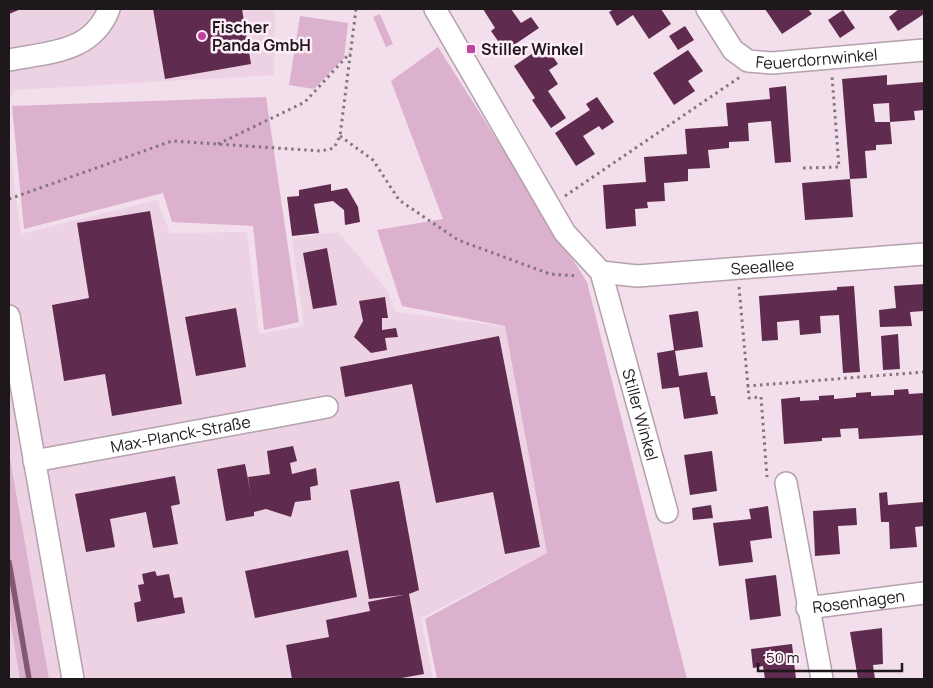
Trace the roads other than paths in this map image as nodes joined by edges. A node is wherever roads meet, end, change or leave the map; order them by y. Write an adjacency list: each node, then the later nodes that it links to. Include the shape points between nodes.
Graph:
1 (109, 9): 5 (street, via 103,25 73,48)
2 (435, 9): 7 (street, Stiller Winkel, via 565,233)
3 (707, 9): 4 (street, Feuerdornwinkel, via 732,50 748,61 772,63)
4 (924, 50)
5 (9, 60)
6 (924, 254): 7 (street, Seeallee, via 636,276)
7 (602, 275): 12 (street, Stiller Winkel)
8 (9, 316): 10 (street)
9 (327, 408): 10 (street, Max-Planck-Straße)
10 (34, 461): 15 (street)
11 (786, 483): 14 (street)
12 (667, 512)
13 (924, 593): 14 (street, Rosenhagen)
14 (807, 608): 16 (street, Rosenhagen)
15 (73, 679)
16 (822, 679)

